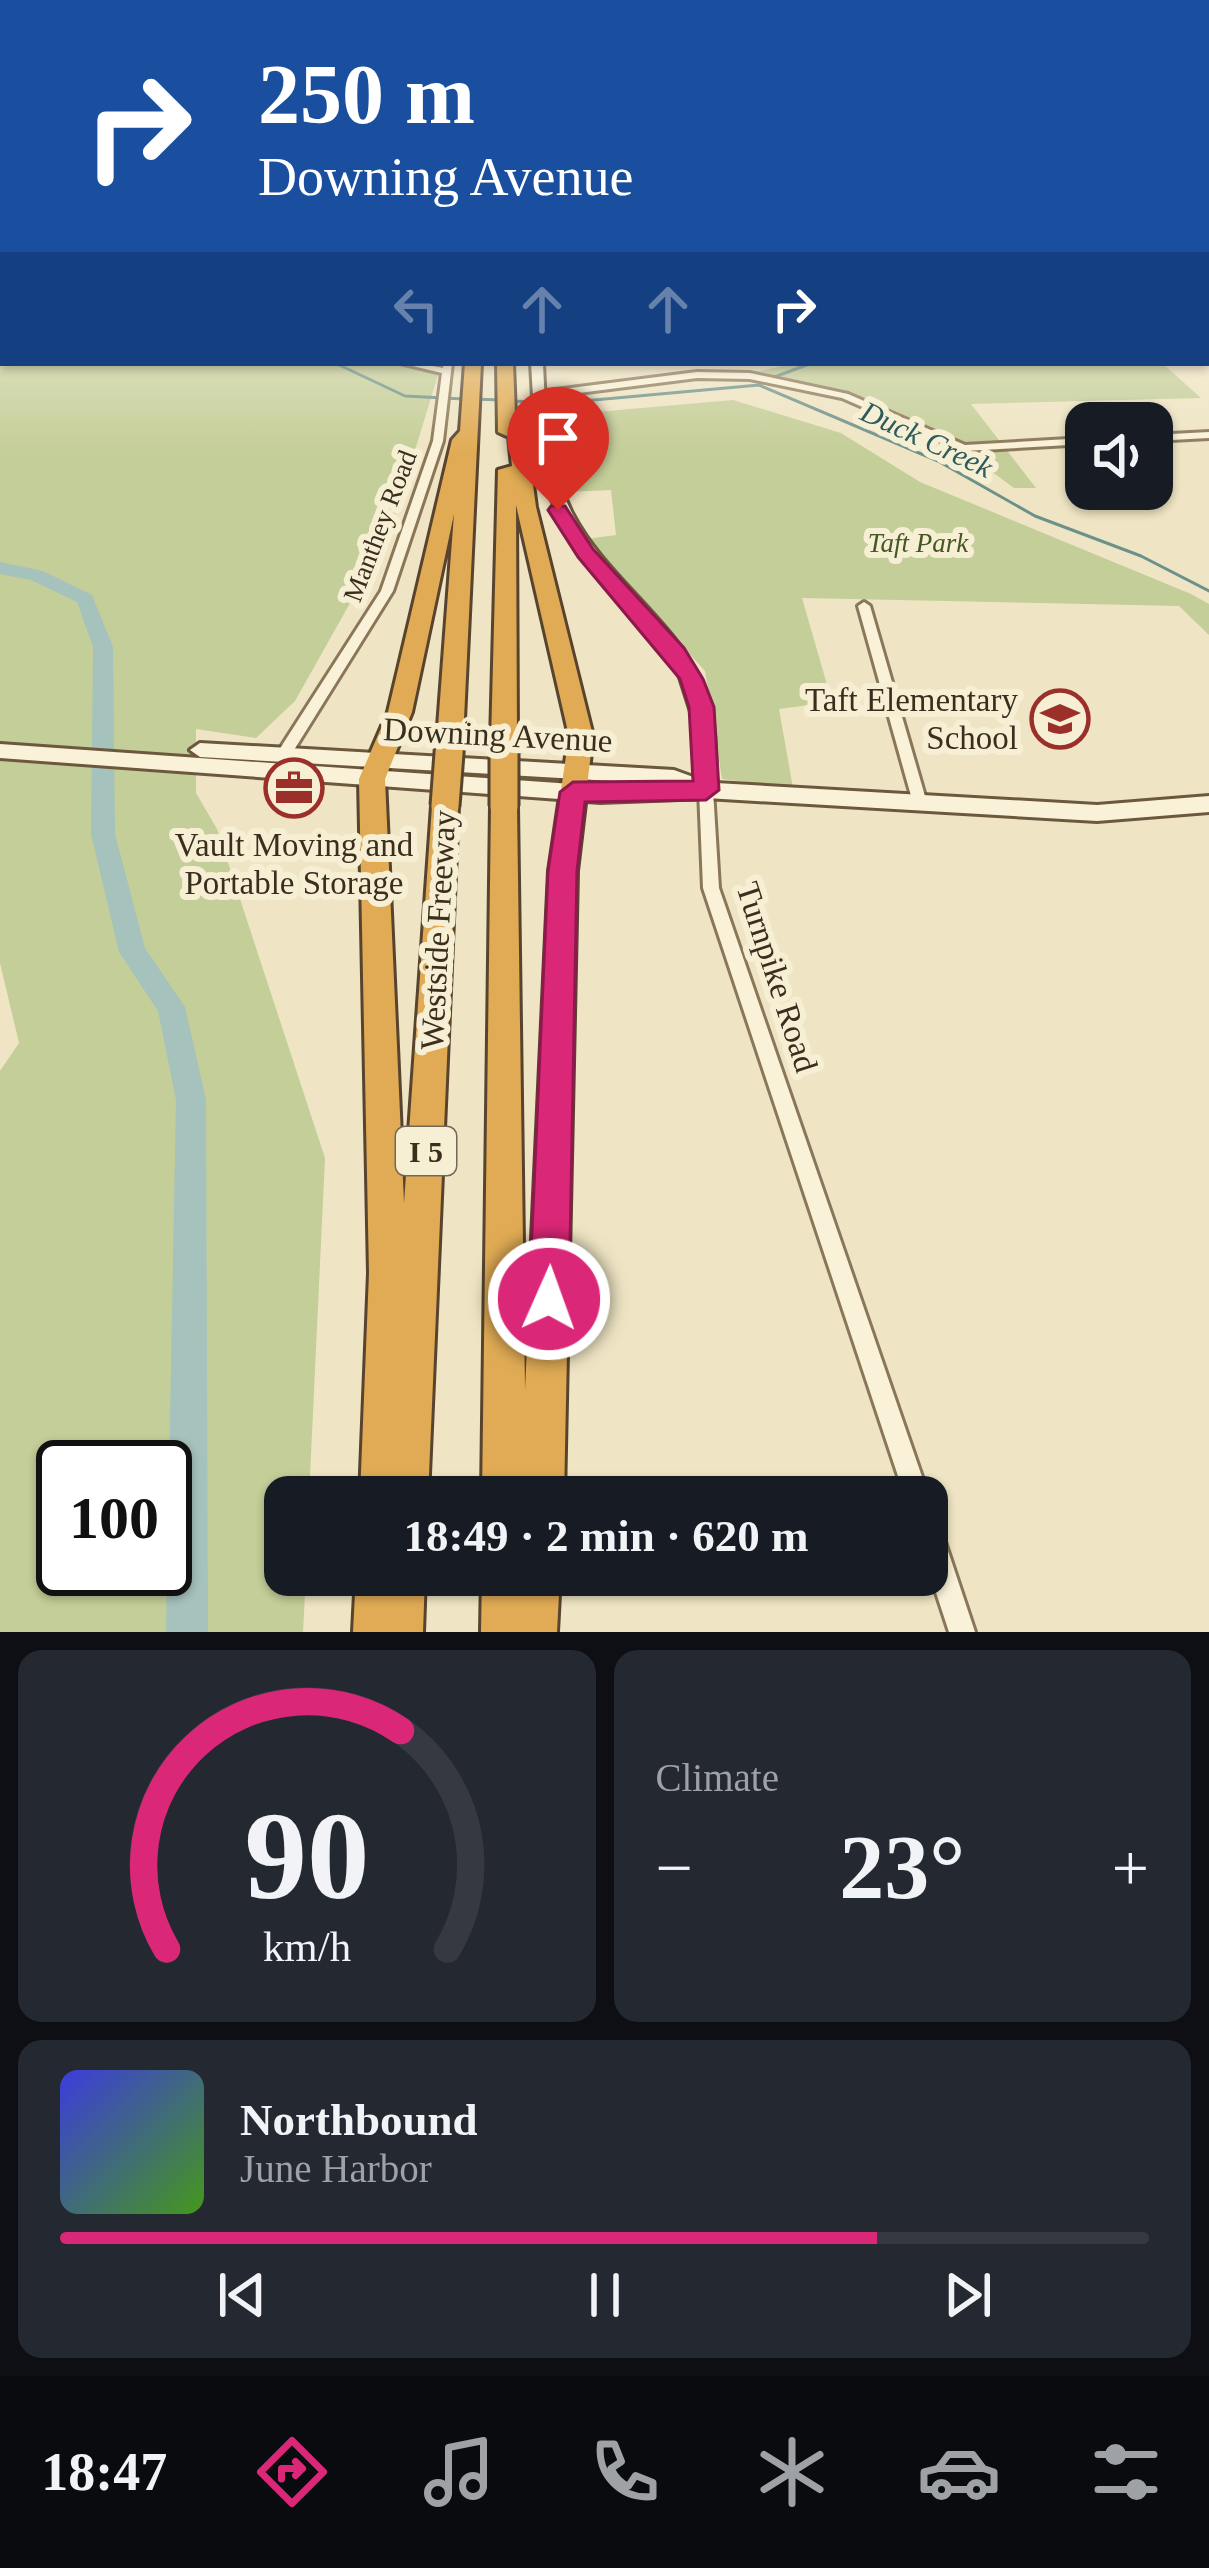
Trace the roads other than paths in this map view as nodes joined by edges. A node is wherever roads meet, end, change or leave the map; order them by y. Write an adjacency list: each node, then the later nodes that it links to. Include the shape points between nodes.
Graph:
1 (473, 366): 6 (highway, Westside Freeway / I 5)
2 (506, 366): 7 (highway, Westside Freeway / I 5)
3 (537, 366): 5 (street, Turnpike Road)
4 (447, 367): 13 (street, Manthey Road, via 437,446 387,591)
5 (539, 401): 10 (street, via 697,375 758,377 845,396 964,448); 16 (street, Turnpike Road, via 548,479 564,522 692,679 706,735)
6 (470, 412): 14 (highway, via 400,712); 20 (highway, Westside Freeway / I 5, bridge)
7 (506, 414): 15 (highway, via 516,426 523,492 581,736); 21 (highway, Westside Freeway / I 5, bridge)
8 (1209, 435): 9 (street)
9 (1173, 437)
10 (1065, 442)
11 (864, 606): 17 (street)
12 (2, 745): 13 (street, Downing Avenue)
13 (281, 762): 14 (street, Downing Avenue)
14 (376, 770): 15 (street, Downing Avenue); 19 (highway, via 388,1273)
15 (574, 783): 16 (street, Downing Avenue); 22 (highway, via 563,871)
16 (706, 790): 17 (street, Downing Avenue); 23 (street, Turnpike Road, via 711,888)
17 (920, 803): 18 (street, Downing Avenue, via 1097,813)
18 (1209, 804)
19 (383, 1476)
20 (407, 1476)
21 (504, 1476)
22 (543, 1476)
23 (910, 1476)
24 (948, 1590): 33 (street)
25 (378, 1596): 29 (highway)
26 (401, 1596): 30 (highway)
27 (505, 1596): 31 (highway)
28 (536, 1596): 32 (highway)
29 (377, 1632)
30 (399, 1632)
31 (505, 1632)
32 (533, 1632)
33 (962, 1632)

